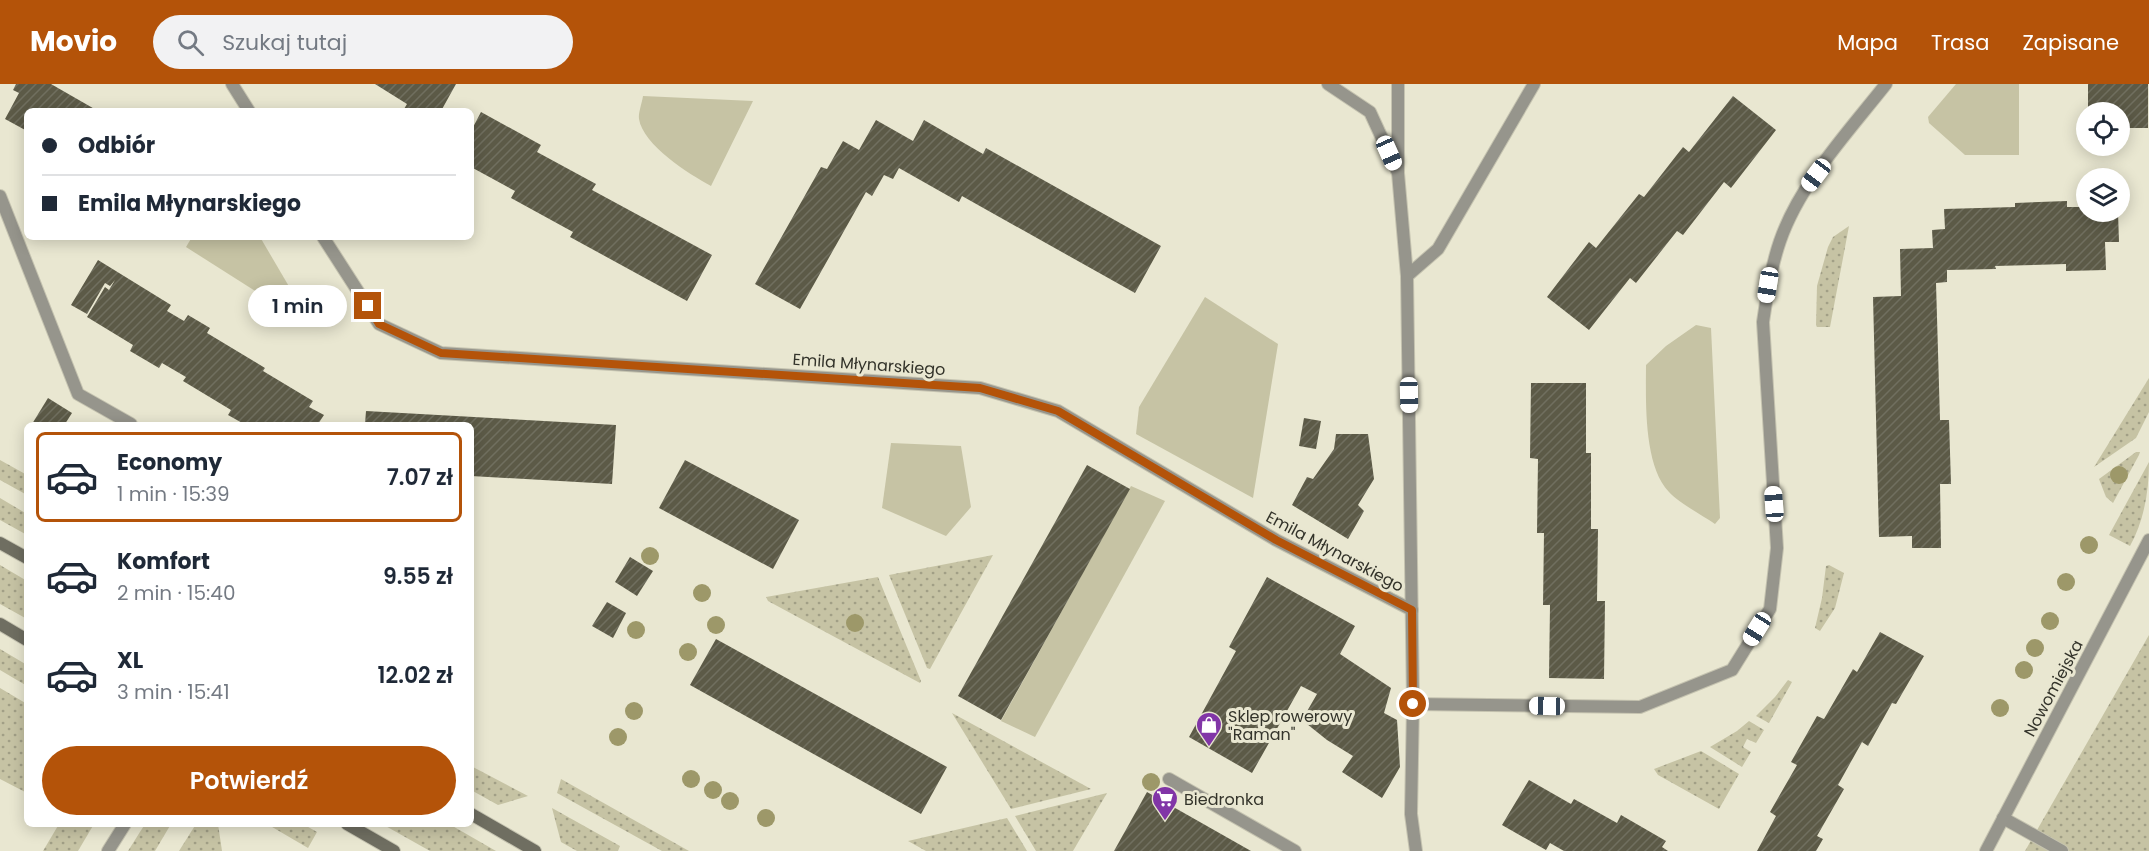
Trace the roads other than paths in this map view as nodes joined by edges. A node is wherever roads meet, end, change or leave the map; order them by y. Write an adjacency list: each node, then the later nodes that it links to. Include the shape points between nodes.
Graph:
1 (232, 84): 6 (street)
2 (1328, 84): 7 (street, via 1370,112)
3 (1398, 84): 7 (street)
4 (1534, 84): 10 (street, via 1438,249)
5 (1886, 84): 18 (street, via 1803,192 1780,239 1763,322 1777,548 1770,609 1732,670 1640,707)
6 (247, 108)
7 (1398, 173): 10 (street)
8 (0, 196): 11 (street, via 78,394)
9 (326, 240): 15 (street, Emila Młynarskiego, via 379,324 441,353 980,388 1058,411 1276,540)
10 (1407, 276): 15 (street)
11 (127, 422)
12 (2149, 540): 21 (street, Nowomiejska)
13 (0, 543): 14 (main road)
14 (24, 556)
15 (1412, 610): 18 (street)
16 (0, 624): 17 (main road)
17 (24, 638)
18 (1413, 704): 28 (street, via 1411,814)
19 (1169, 779): 27 (street)
20 (474, 816): 26 (main road)
21 (2003, 818): 29 (street, Nowomiejska); 30 (street)
22 (123, 827): 24 (street)
23 (352, 827): 25 (main road)
24 (108, 851)
25 (394, 851)
26 (535, 851)
27 (1295, 851)
28 (1416, 851)
29 (1986, 851)
30 (2062, 851)

